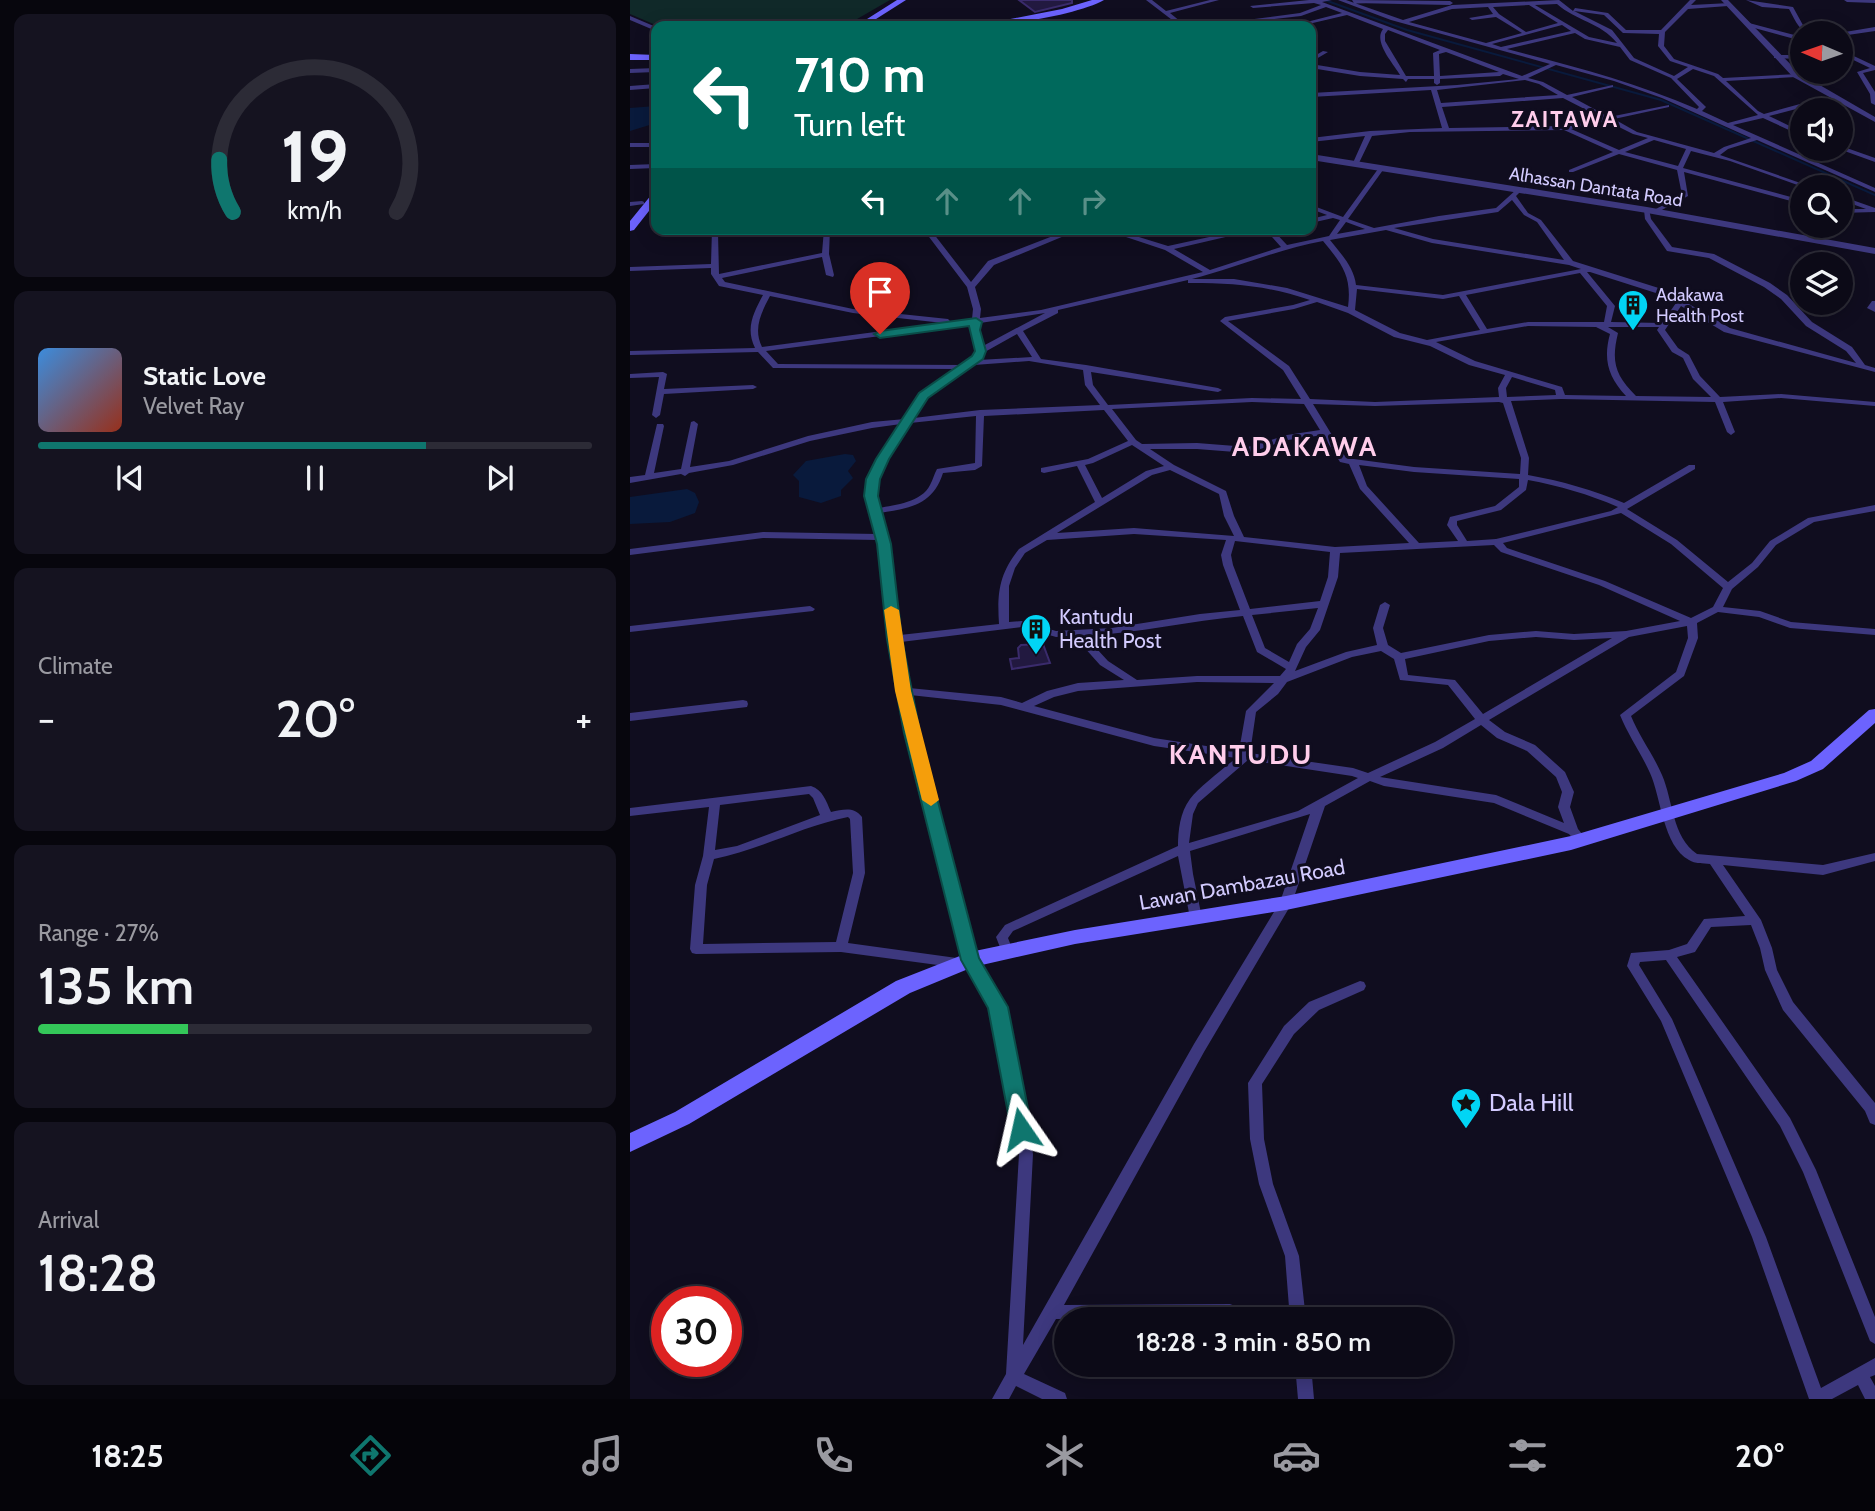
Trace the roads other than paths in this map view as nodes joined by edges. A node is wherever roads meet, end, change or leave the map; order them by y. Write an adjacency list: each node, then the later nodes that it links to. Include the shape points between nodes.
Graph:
1 (902, 0): 28 (main road)
2 (911, 0): 29 (main road)
3 (1100, 0): 30 (main road)
4 (1108, 0): 31 (main road)
5 (1149, 0): 23 (street)
6 (1216, 0): 23 (street)
7 (1498, 0): 12 (street, via 1437,4)
8 (1693, 0): 20 (street)
9 (1749, 0): 35 (street, via 1791,8)
10 (1847, 0): 11 (street)
11 (1857, 0): 14 (street); 21 (street)
12 (1343, 1): 36 (street)
13 (1557, 1): 17 (street); 22 (street)
14 (1875, 1)
15 (1321, 2): 18 (street); 24 (street); 33 (street, via 1301,14)
16 (1726, 2): 20 (street); 38 (street)
17 (1529, 3): 19 (street); 37 (street)
18 (1253, 6)
19 (1490, 6): 25 (street); 36 (street, via 1448,7)
20 (1687, 7): 44 (street)
21 (1875, 7)
22 (1567, 10): 44 (street, via 1606,14 1625,32); 48 (street, via 1605,27)
23 (1168, 12): 32 (street)
24 (1345, 14): 34 (street); 40 (street)
25 (1497, 15): 27 (street); 42 (street)
26 (630, 18): 39 (street)
27 (1472, 18)
28 (868, 21)
29 (878, 21)
30 (1007, 21)
31 (1019, 21)
32 (1178, 21)
33 (1244, 21)
34 (1315, 21)
35 (1798, 21)
36 (1404, 22): 47 (street)
37 (1561, 24): 42 (street); 43 (street)
38 (1749, 26): 46 (street); 52 (street)
39 (651, 27)
40 (1386, 29): 50 (street); 71 (street, via 1382,41)
41 (1875, 29): 45 (street)
42 (1524, 32): 47 (street)
43 (1574, 32): 48 (street); 49 (street)
44 (1662, 32): 60 (street, via 1661,46 1669,58)
45 (1853, 32)
46 (1790, 36)
47 (1487, 44): 49 (street)
48 (1622, 46): 68 (street, via 1632,59)
49 (1502, 48): 58 (street)
50 (1444, 51): 65 (street); 69 (street, via 1436,53)
51 (1325, 52): 54 (street)
52 (1776, 57): 53 (street); 63 (street)
53 (1790, 57)
54 (1316, 58)
55 (1853, 58): 61 (street)
56 (630, 59): 57 (main road)
57 (651, 60)
58 (1551, 65): 67 (street); 89 (street, via 1628,84)
59 (1316, 67): 71 (street)
60 (1693, 68): 68 (street); 72 (street, via 1710,71)
61 (1875, 68): 82 (street, via 1860,72)
62 (651, 70): 64 (street)
63 (1790, 70)
64 (630, 71)
65 (1506, 73): 67 (street); 69 (street)
66 (1790, 75): 72 (street)
67 (1525, 78): 78 (street); 80 (street)
68 (1675, 78): 89 (street, via 1703,107)
69 (1434, 79): 71 (street); 78 (street)
70 (651, 80): 73 (street)
71 (1406, 80)
72 (1721, 80): 90 (street)
73 (630, 82)
74 (1811, 84): 81 (street)
75 (651, 86): 77 (street)
76 (1611, 86): 80 (street)
77 (630, 88)
78 (1437, 88): 79 (street); 83 (street)
79 (1316, 95)
80 (1564, 96): 83 (street); 91 (street)
81 (1835, 98)
82 (1875, 103): 85 (street)
83 (1438, 105): 96 (street)
84 (1667, 106): 91 (street)
85 (1867, 107): 87 (street); 88 (street)
86 (1790, 109): 90 (street)
87 (1855, 109): 92 (street)
88 (1875, 111)
89 (1697, 112): 93 (street)
90 (1763, 116): 93 (street); 95 (street)
91 (1608, 120): 94 (street); 99 (street)
92 (1875, 120)
93 (1727, 125): 100 (street)
94 (1565, 128): 96 (street); 105 (street)
95 (1790, 128)
96 (1446, 129): 97 (street)
97 (1370, 133): 98 (street); 109 (street)
98 (1316, 139)
99 (1652, 139): 103 (street); 105 (street)
100 (1753, 139): 106 (street); 116 (street)
101 (630, 145): 102 (street)
102 (651, 145)
103 (1689, 149): 106 (street); 112 (street)
104 (1853, 152): 108 (street)
105 (1621, 153): 112 (street); 114 (street)
106 (1715, 155): 115 (street)
107 (1316, 158): 109 (street, Alhassan Dantata Road)
108 (1875, 160)
109 (1355, 165): 113 (street, Alhassan Dantata Road)
110 (651, 166): 111 (street)
111 (630, 167)
112 (1680, 168): 118 (street); 126 (street, via 1685,196)
113 (1380, 170): 117 (street, Alhassan Dantata Road); 130 (street)
114 (1571, 171)
115 (1790, 181)
116 (1875, 190)
117 (1517, 194): 126 (street, Alhassan Dantata Road); 133 (street, via 1498,210); 147 (street, via 1526,214 1539,221)
118 (1790, 198)
119 (651, 200): 123 (street)
120 (651, 201): 129 (main road)
121 (651, 201): 132 (main road)
122 (1853, 202): 125 (street)
123 (630, 204)
124 (1316, 209): 128 (street)
125 (1875, 210): 127 (street)
126 (1652, 211): 145 (street, Alhassan Dantata Road); 177 (street, via 1648,219 1670,248 1711,256 1767,285)
127 (1853, 211)
128 (1335, 215): 130 (street); 131 (street)
129 (630, 217)
130 (1346, 218): 134 (street); 142 (street)
131 (1316, 220)
132 (630, 228)
133 (1386, 228): 134 (street); 147 (street, via 1432,241)
134 (1373, 230): 142 (street)
135 (715, 235): 148 (street)
136 (827, 235): 146 (street)
137 (931, 235): 156 (street)
138 (1063, 235): 156 (street, via 991,263)
139 (1125, 235): 144 (street)
140 (1227, 235): 144 (street)
141 (1274, 235): 143 (street)
142 (1328, 239): 143 (street); 157 (street, via 1352,273)
143 (1285, 247): 151 (street)
144 (1168, 248): 151 (street)
145 (1875, 251)
146 (825, 254): 152 (street); 153 (street)
147 (1570, 263): 150 (street)
148 (715, 267): 149 (street); 153 (street)
149 (630, 269)
150 (1585, 270): 159 (street); 161 (street, via 1649,287); 167 (street, via 1611,306)
151 (1213, 272): 154 (street); 155 (street)
152 (830, 275)
153 (717, 277): 158 (street, via 726,286)
154 (1182, 279): 155 (street); 163 (street)
155 (1253, 283): 160 (street)
156 (971, 287): 166 (street, via 977,309)
157 (1355, 287): 159 (street); 165 (street)
158 (768, 293): 166 (street, via 853,311); 172 (street, via 754,320)
159 (1462, 295): 170 (street)
160 (1317, 300): 165 (street); 189 (street, via 1224,321 1286,368)
161 (1680, 303): 168 (street); 177 (street, via 1727,330)
162 (1875, 303): 164 (street, via 1871,308)
163 (1059, 308): 166 (street); 169 (street)
164 (1875, 310)
165 (1351, 311): 171 (street, via 1397,335)
166 (972, 322): 172 (street); 173 (street)
167 (1602, 324): 168 (street); 170 (street, via 1528,324); 186 (street, via 1614,333 1609,367)
168 (1661, 326): 188 (street, via 1675,350 1686,357 1696,377)
169 (1019, 331): 173 (street); 175 (street)
170 (1485, 332): 171 (street)
171 (1427, 342): 180 (street, via 1472,363)
172 (757, 350): 174 (street); 176 (street, via 784,367)
173 (981, 351): 176 (street)
174 (630, 353)
175 (1038, 360): 176 (street); 178 (street)
176 (968, 365): 194 (street, via 926,392)
177 (1863, 365): 179 (street)
178 (1086, 367): 183 (street); 191 (street, via 1089,385)
179 (1875, 370)
180 (1510, 373): 185 (street, via 1559,389); 187 (street, via 1504,383)
181 (630, 376): 184 (street, via 662,372)
182 (753, 387): 184 (street)
183 (1218, 390)
184 (661, 392): 193 (street)
185 (1561, 397): 186 (street); 187 (street)
186 (1633, 398): 188 (street)
187 (1504, 400): 189 (street); 206 (street, via 1525,458)
188 (1718, 400): 190 (street, via 1781,396); 198 (street)
189 (1304, 402): 191 (street, via 1241,400); 197 (street)
190 (1875, 404)
191 (1106, 410): 192 (street); 199 (street)
192 (980, 413): 194 (street); 212 (street, via 979,464 940,471 927,494)
193 (656, 415)
194 (910, 419): 205 (street, via 808,439); 212 (street, via 873,479)
195 (694, 424): 205 (street)
196 (660, 426): 207 (street)
197 (1324, 432): 199 (street, via 1248,450); 200 (street, via 1343,460)
198 (1731, 432)
199 (1136, 445): 201 (street); 202 (street)
200 (1353, 462): 206 (street); 218 (street, via 1363,487)
201 (1080, 463): 204 (street); 209 (street)
202 (1171, 467): 209 (street, via 1149,473); 215 (street, via 1223,493)
203 (1692, 467): 210 (street)
204 (1044, 470)
205 (685, 473): 207 (street)
206 (1524, 476): 210 (street, via 1584,488); 217 (street, via 1518,493 1498,508 1453,519)
207 (649, 478): 208 (street)
208 (630, 481)
209 (1100, 504): 214 (street)
210 (1623, 508): 216 (street, via 1596,519); 221 (street)
211 (1875, 508): 221 (street, via 1811,520 1773,543)
212 (874, 511): 213 (street)
213 (880, 537): 220 (street, via 763,535); 233 (street)
214 (1044, 537): 215 (street, via 1122,531); 228 (street, via 1010,564 1002,598)
215 (1235, 539): 219 (street); 226 (street, via 1226,555)
216 (1496, 542): 217 (street); 227 (street, via 1504,550 1602,583)
217 (1465, 544): 218 (street)
218 (1417, 547): 219 (street)
219 (1335, 550): 222 (street, via 1333,578)
220 (630, 552)
221 (1728, 587): 225 (street)
222 (1324, 604): 226 (street); 236 (street)
223 (1385, 605): 234 (street, via 1378,628)
224 (810, 609): 229 (street)
225 (1717, 609): 227 (street); 230 (street, via 1760,614 1790,625)
226 (1245, 611): 231 (street); 236 (street, via 1261,650)
227 (1692, 622): 232 (street); 250 (street, via 1693,638 1680,674 1625,715 1657,776)
228 (1004, 626): 231 (street, via 1022,624 1056,634); 233 (street)
229 (630, 629)
230 (1875, 632)
231 (1078, 634): 238 (street, via 1104,663)
232 (1626, 634): 235 (street, via 1489,638); 244 (street)
233 (895, 639): 239 (street)
234 (1383, 647): 235 (street); 237 (street, via 1350,654)
235 (1399, 657): 244 (street, via 1404,678 1451,682)
236 (1292, 668): 237 (street)
237 (1282, 680): 238 (street); 245 (street, via 1251,711)
238 (1135, 683): 241 (street, via 1078,687)
239 (903, 691): 241 (street); 263 (street)
240 (743, 705): 243 (street)
241 (1023, 707): 245 (street, via 1154,741)
242 (1875, 714): 250 (main road, Lawan Dambazau Road, via 1817,765)
243 (630, 717)
244 (1482, 720): 246 (street); 252 (street, via 1501,735 1531,748 1561,775 1568,792 1564,807)
245 (1244, 757): 246 (street); 253 (street, via 1194,801)
246 (1368, 777): 248 (street); 252 (street, via 1496,799)
247 (715, 801): 249 (street); 251 (street, via 811,790); 254 (street)
248 (1320, 803): 253 (street, via 1301,814); 257 (street)
249 (630, 812)
250 (1667, 815): 252 (main road, Lawan Dambazau Road); 256 (street, via 1685,853)
251 (827, 817): 254 (street); 260 (street, via 855,814 859,835 859,873)
252 (1577, 835): 257 (main road, Lawan Dambazau Road)
253 (1183, 849): 258 (street); 261 (street, via 1009,928 1002,937)
254 (709, 856): 260 (street, via 701,885 696,949)
255 (1875, 857): 256 (street, via 1823,870)
256 (1714, 860): 259 (street)
257 (1286, 903): 258 (main road, Lawan Dambazau Road); 268 (street, via 1199,1048)
258 (1196, 918): 261 (main road, Lawan Dambazau Road)
259 (1755, 920): 262 (street, via 1708,922 1691,948); 265 (street, via 1788,1006 1871,1108)
260 (841, 947): 263 (street)
261 (1007, 951): 263 (main road, Lawan Dambazau Road)
262 (1670, 955): 269 (street, via 1785,1122 1809,1170); 276 (street, via 1634,957 1633,966 1666,1019 1759,1237)
263 (965, 961): 266 (main road, Lawan Dambazau Road, via 903,987 682,1118); 271 (street, via 998,1007 1026,1154)
264 (1360, 986): 267 (street, via 1314,1006 1289,1030 1255,1083 1259,1150 1292,1256)
265 (1875, 1119)
266 (630, 1143)
267 (1297, 1307)
268 (1052, 1312): 271 (street)
269 (1875, 1336)
270 (1868, 1370): 276 (street); 277 (street)
271 (1014, 1377): 273 (street); 274 (street)
272 (1304, 1377): 275 (street)
273 (1000, 1399)
274 (1059, 1399)
275 (1306, 1399)
276 (1817, 1399)
277 (1873, 1399)

